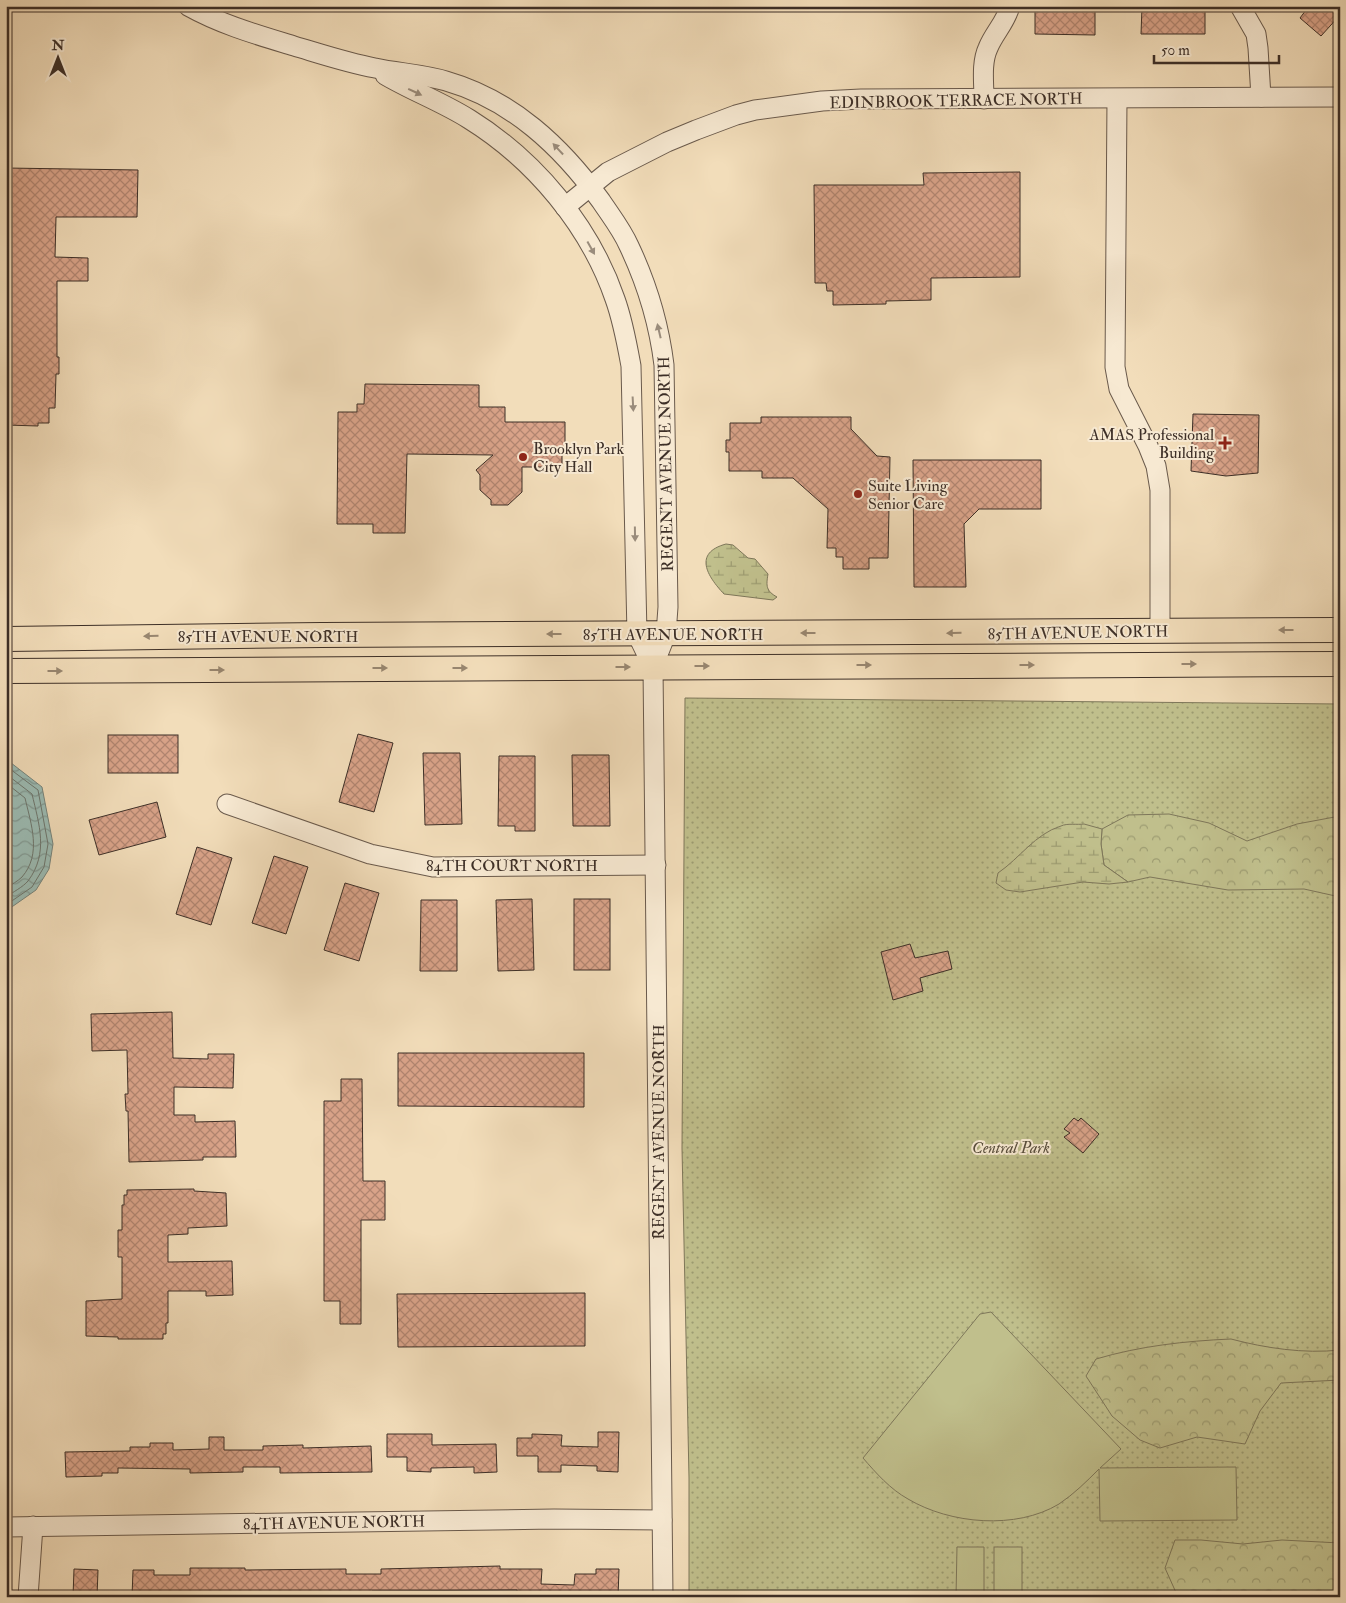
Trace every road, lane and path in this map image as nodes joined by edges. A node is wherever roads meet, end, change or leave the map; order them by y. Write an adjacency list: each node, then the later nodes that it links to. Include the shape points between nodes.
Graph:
1 (188, 6): 4 (street, via 239,30)
2 (1010, 6): 8 (street, via 987,50)
3 (1240, 6): 7 (street, via 1256,34)
4 (373, 68): 9 (street, one-way to 4, via 550,140 507,108 446,81); 10 (street, one-way to 10, via 446,105 498,139)
5 (1340, 97): 7 (street, EDINBROOK TERRACE NORTH)
6 (1117, 98): 7 (street, EDINBROOK TERRACE NORTH); 8 (street, EDINBROOK TERRACE NORTH); 12 (street, via 1115,367 1119,389 1156,466 1160,490)
7 (1261, 98)
8 (984, 99): 9 (street, EDINBROOK TERRACE NORTH, via 860,99 755,110 667,142 608,172)
9 (590, 186): 10 (street, EDINBROOK TERRACE NORTH); 14 (street, REGENT AVENUE NORTH, one-way to 9, via 666,411 661,341 650,300 629,245)
10 (565, 207): 13 (street, REGENT AVENUE NORTH, one-way to 13, via 604,272 616,300 631,366)
11 (1340, 630): 12 (main road, 85TH AVENUE NORTH, one-way to 12)
12 (1160, 631): 14 (main road, 85TH AVENUE NORTH, one-way to 14)
13 (637, 634): 14 (main road, 85TH AVENUE NORTH); 15 (main road, 85TH AVENUE NORTH, one-way to 15); 17 (street, REGENT AVENUE NORTH)
14 (666, 634): 17 (street, REGENT AVENUE NORTH)
15 (6, 639)
16 (1340, 664): 17 (main road, 85TH AVENUE NORTH, one-way to 16)
17 (653, 666): 18 (main road, 85TH AVENUE NORTH, one-way to 17); 20 (street, REGENT AVENUE NORTH)
18 (6, 671)
19 (228, 804): 20 (street, 84TH COURT NORTH, via 370,854 433,867)
20 (656, 865): 21 (street, REGENT AVENUE NORTH)
21 (662, 1520): 22 (street, 84TH AVENUE NORTH); 25 (street, REGENT AVENUE NORTH)
22 (32, 1526): 23 (street, 84TH AVENUE NORTH); 24 (street)
23 (6, 1527)
24 (28, 1597)
25 (663, 1597)

